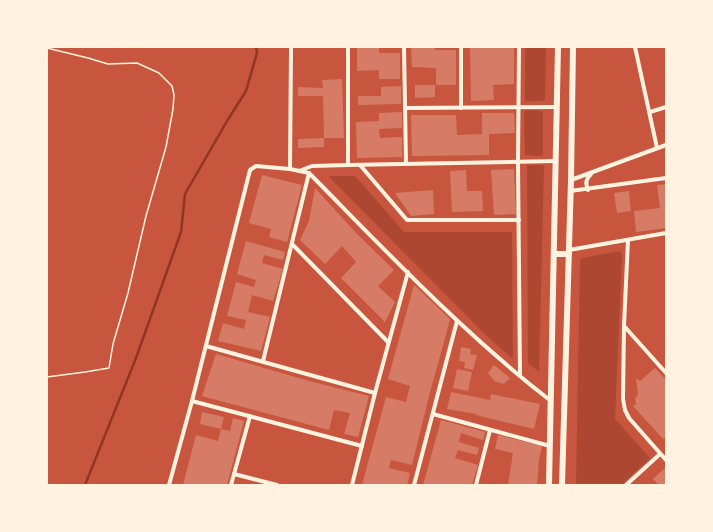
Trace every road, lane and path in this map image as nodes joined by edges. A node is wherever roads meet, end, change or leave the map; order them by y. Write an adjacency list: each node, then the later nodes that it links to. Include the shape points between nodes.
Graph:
1 (290, 47): 23 (street)
2 (348, 47): 21 (street)
3 (404, 47): 13 (street)
4 (461, 47): 14 (street)
5 (519, 47): 10 (street)
6 (558, 47): 11 (main road)
7 (573, 47): 28 (main road)
8 (635, 47): 15 (street)
9 (47, 48): 45 (path, via 108,64 137,63 159,73 172,86 174,95 166,147 146,216 109,368)
10 (518, 107): 11 (street); 14 (street); 19 (street)
11 (557, 107): 18 (main road)
12 (666, 107): 15 (street)
13 (405, 108): 14 (street); 20 (street)
14 (461, 108)
15 (650, 112): 17 (street)
16 (666, 145): 17 (street)
17 (657, 148): 25 (street)
18 (556, 161): 19 (street); 36 (main road)
19 (518, 163): 20 (street); 31 (street)
20 (406, 164): 22 (street)
21 (348, 165): 22 (street); 24 (street, via 312,166)
22 (360, 165): 31 (street, via 407,220)
23 (290, 169): 24 (street); 41 (street, via 256,166 250,170)
24 (299, 171): 26 (street)
25 (593, 172): 28 (street); 29 (street, via 586,180)
26 (309, 174): 34 (street); 37 (street)
27 (666, 178): 29 (street)
28 (571, 180): 30 (main road)
29 (588, 190): 30 (street)
30 (570, 191): 35 (main road)
31 (519, 220): 44 (street)
32 (666, 233): 33 (street)
33 (628, 240): 35 (street); 39 (street)
34 (293, 245): 40 (street); 42 (street)
35 (569, 252): 36 (main road); 64 (main road)
36 (554, 254): 48 (main road)
37 (408, 272): 38 (street); 40 (street)
38 (457, 321): 44 (street); 49 (street)
39 (624, 326): 43 (street); 54 (street, via 625,410)
40 (388, 342): 46 (street)
41 (206, 346): 42 (street); 47 (street)
42 (263, 361): 46 (street)
43 (666, 373)
44 (520, 376): 48 (street)
45 (47, 377)
46 (374, 393): 52 (street)
47 (192, 401): 50 (street); 57 (street)
48 (551, 401): 53 (main road)
49 (433, 414): 51 (street); 61 (street)
50 (250, 416): 52 (street); 56 (street)
51 (490, 430): 53 (street); 62 (street)
52 (362, 446): 60 (street)
53 (550, 446): 63 (main road)
54 (660, 454): 55 (street); 65 (street)
55 (666, 460)
56 (234, 474): 58 (street); 59 (street)
57 (169, 485)
58 (232, 485)
59 (277, 485)
60 (352, 485)
61 (414, 485)
62 (476, 485)
63 (549, 485)
64 (562, 485)
65 (626, 485)

